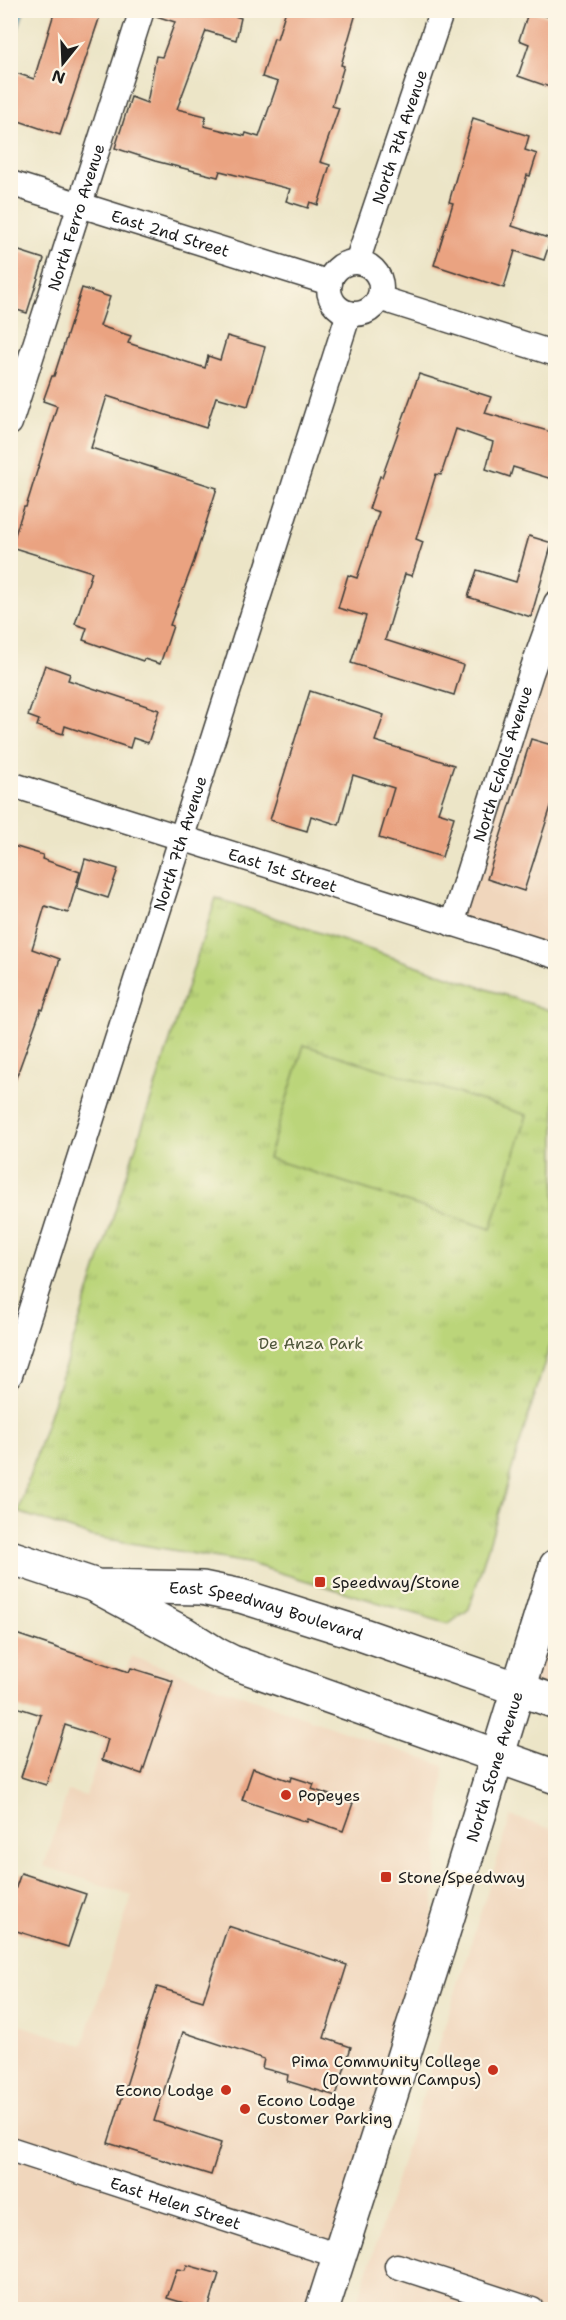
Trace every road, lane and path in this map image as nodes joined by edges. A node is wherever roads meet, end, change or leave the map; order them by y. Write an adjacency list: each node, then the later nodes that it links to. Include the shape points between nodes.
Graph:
1 (142, 10): 4 (street, North Ferro Avenue)
2 (442, 10): 5 (street, North 7th Avenue)
3 (10, 183): 4 (street, East 2nd Street)
4 (81, 205): 6 (street, East 2nd Street); 10 (street, North Ferro Avenue)
5 (357, 262): 6 (street, via 341,267); 7 (street, via 375,272 381,289)
6 (330, 283): 8 (street, via 333,301)
7 (379, 298): 8 (street, via 362,313); 9 (street)
8 (349, 313): 13 (street, North 7th Avenue)
9 (555, 354)
10 (10, 423)
11 (555, 603): 14 (street, North Echols Avenue)
12 (10, 783): 13 (street, East 1st Street)
13 (181, 838): 14 (street, East 1st Street); 16 (street, North 7th Avenue)
14 (452, 924): 15 (street, East 1st Street)
15 (555, 956)
16 (10, 1375)
17 (10, 1557): 19 (main road, East Speedway Boulevard)
18 (555, 1566): 20 (main road, North Stone Avenue)
19 (97, 1586): 20 (main road, East Speedway Boulevard, via 216,1590); 22 (main road, via 232,1662)
20 (516, 1689): 21 (main road, East Speedway Boulevard); 22 (main road, North Stone Avenue)
21 (555, 1702)
22 (497, 1756): 23 (main road); 25 (main road, North Stone Avenue)
23 (555, 1777)
24 (10, 2149): 25 (street, East Helen Street)
25 (339, 2256): 27 (main road, North Stone Avenue)
26 (397, 2266): 28 (street)
27 (322, 2310)
28 (532, 2310)

